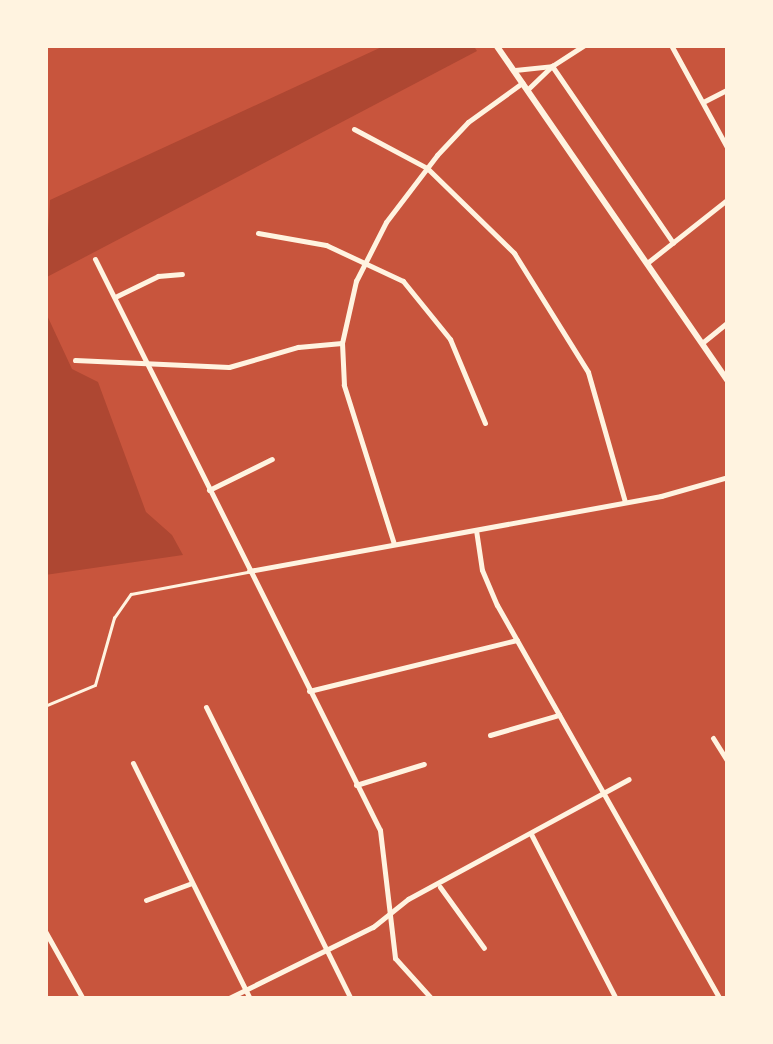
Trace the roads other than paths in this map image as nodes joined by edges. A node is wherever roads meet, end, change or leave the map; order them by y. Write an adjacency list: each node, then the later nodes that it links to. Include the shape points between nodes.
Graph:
1 (496, 45): 5 (main road)
2 (584, 45): 4 (street)
3 (671, 45): 8 (street)
4 (552, 66): 5 (street); 6 (street); 14 (street)
5 (513, 70): 6 (main road)
6 (524, 86): 11 (street, via 468,122); 17 (main road)
7 (728, 88): 8 (street)
8 (702, 102): 10 (street)
9 (354, 128): 11 (street)
10 (728, 149)
11 (427, 168): 16 (street); 30 (street, via 493,228 569,334 600,403)
12 (728, 199): 14 (street)
13 (258, 233): 16 (street, via 311,241)
14 (673, 243): 17 (street)
15 (95, 260): 19 (street)
16 (364, 260): 22 (street); 26 (street, via 403,281 430,310 458,354)
17 (647, 263): 21 (main road)
18 (182, 274): 19 (street, via 158,276)
19 (114, 298): 24 (street)
20 (728, 322): 21 (street)
21 (702, 343): 25 (main road)
22 (342, 344): 24 (street, via 298,347 235,366); 32 (street, via 352,424)
23 (75, 360): 24 (street)
24 (145, 362): 29 (street)
25 (728, 381)
26 (485, 423)
27 (272, 459): 29 (street)
28 (728, 476): 30 (street)
29 (209, 490): 33 (street)
30 (625, 502): 31 (street)
31 (476, 530): 32 (street); 34 (street, via 484,578)
32 (394, 544): 33 (street)
33 (249, 572): 35 (street); 36 (lane, via 131,594 114,618 95,686)
34 (517, 640): 35 (street); 38 (street)
35 (309, 691): 45 (street)
36 (45, 706)
37 (206, 707): 54 (street)
38 (559, 715): 39 (street); 46 (street)
39 (490, 735)
40 (713, 738): 41 (street)
41 (728, 762)
42 (134, 763): 48 (street)
43 (424, 764): 45 (street)
44 (630, 779): 46 (street)
45 (356, 785): 51 (street, via 386,846)
46 (603, 794): 47 (street); 62 (street)
47 (532, 834): 49 (street); 61 (street)
48 (192, 883): 50 (street); 55 (street)
49 (440, 887): 51 (street); 53 (street)
50 (146, 900)
51 (390, 914): 54 (street); 60 (street, via 399,967)
52 (45, 930): 56 (street)
53 (484, 948)
54 (326, 950): 55 (street); 59 (street)
55 (245, 990): 57 (street); 58 (street)
56 (83, 999)
57 (227, 999)
58 (250, 999)
59 (352, 999)
60 (432, 999)
61 (616, 999)
62 (720, 999)

